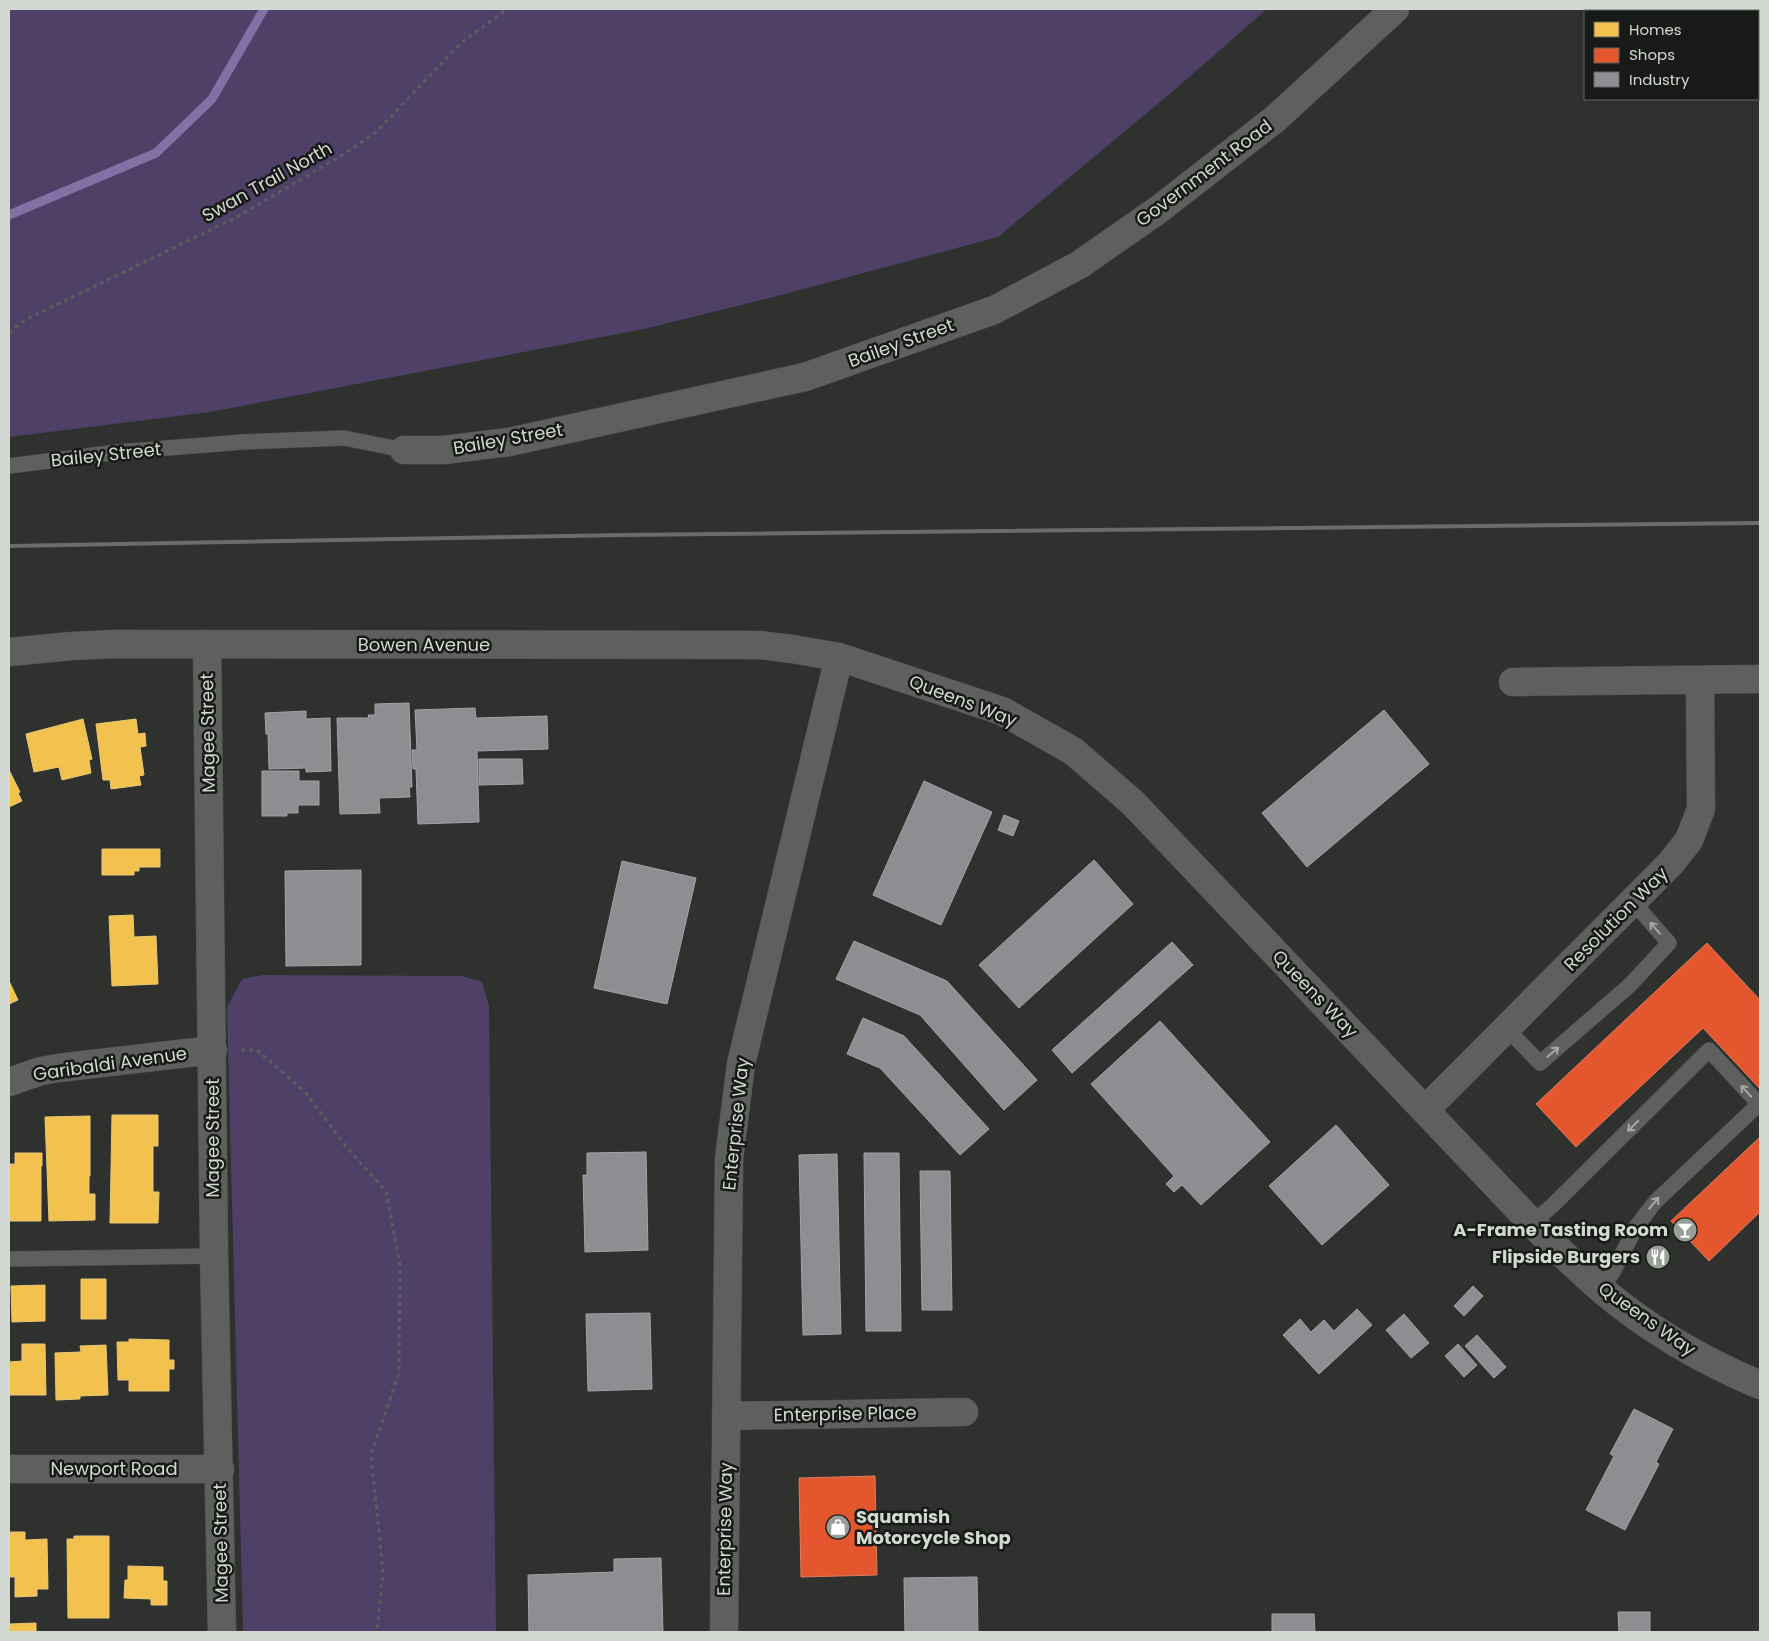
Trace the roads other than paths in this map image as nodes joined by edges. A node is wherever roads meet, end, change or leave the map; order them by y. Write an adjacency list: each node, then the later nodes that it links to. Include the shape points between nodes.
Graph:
1 (1395, 9): 2 (street, Government Road, via 1275,119 1158,210 1079,265)
2 (994, 310): 3 (street, Bailey Street, via 805,377 509,442 444,450)
3 (404, 450): 4 (lane, Bailey Street, via 344,438 242,442 118,452)
4 (9, 466)
5 (206, 644): 6 (street, Bowen Avenue, via 98,645); 7 (street, Bowen Avenue, via 760,645); 13 (street, Magee Street)
6 (9, 652)
7 (838, 657): 15 (street, Queens Way, via 1002,712 1073,751 1133,803); 22 (street, Enterprise Way, via 741,1064 729,1159)
8 (1760, 679): 9 (street)
9 (1700, 680): 10 (street); 11 (street, Resolution Way, via 1701,809 1689,840)
10 (1513, 682)
11 (1632, 902): 12 (street, Resolution Way); 12 (lane, one-way to 11, via 1540,1064 1630,985 1669,944)
12 (1506, 1028): 15 (street, Resolution Way)
13 (213, 1050): 14 (street, Garibaldi Avenue, via 58,1068); 17 (street, Magee Street)
14 (9, 1082)
15 (1425, 1110): 16 (street, Queens Way)
16 (1532, 1224): 19 (street, Queens Way); 19 (lane, one-way to 16, via 1636,1227 1655,1202 1759,1104 1709,1050)
17 (214, 1256): 18 (lane); 24 (street, Magee Street)
18 (9, 1259)
19 (1601, 1289): 20 (street, Queens Way, via 1668,1338)
20 (1760, 1385)
21 (964, 1412): 22 (street, Enterprise Place)
22 (726, 1416): 26 (street, Enterprise Way)
23 (9, 1469): 24 (street, Newport Road)
24 (220, 1469): 25 (street, Magee Street)
25 (222, 1632)
26 (724, 1632)

